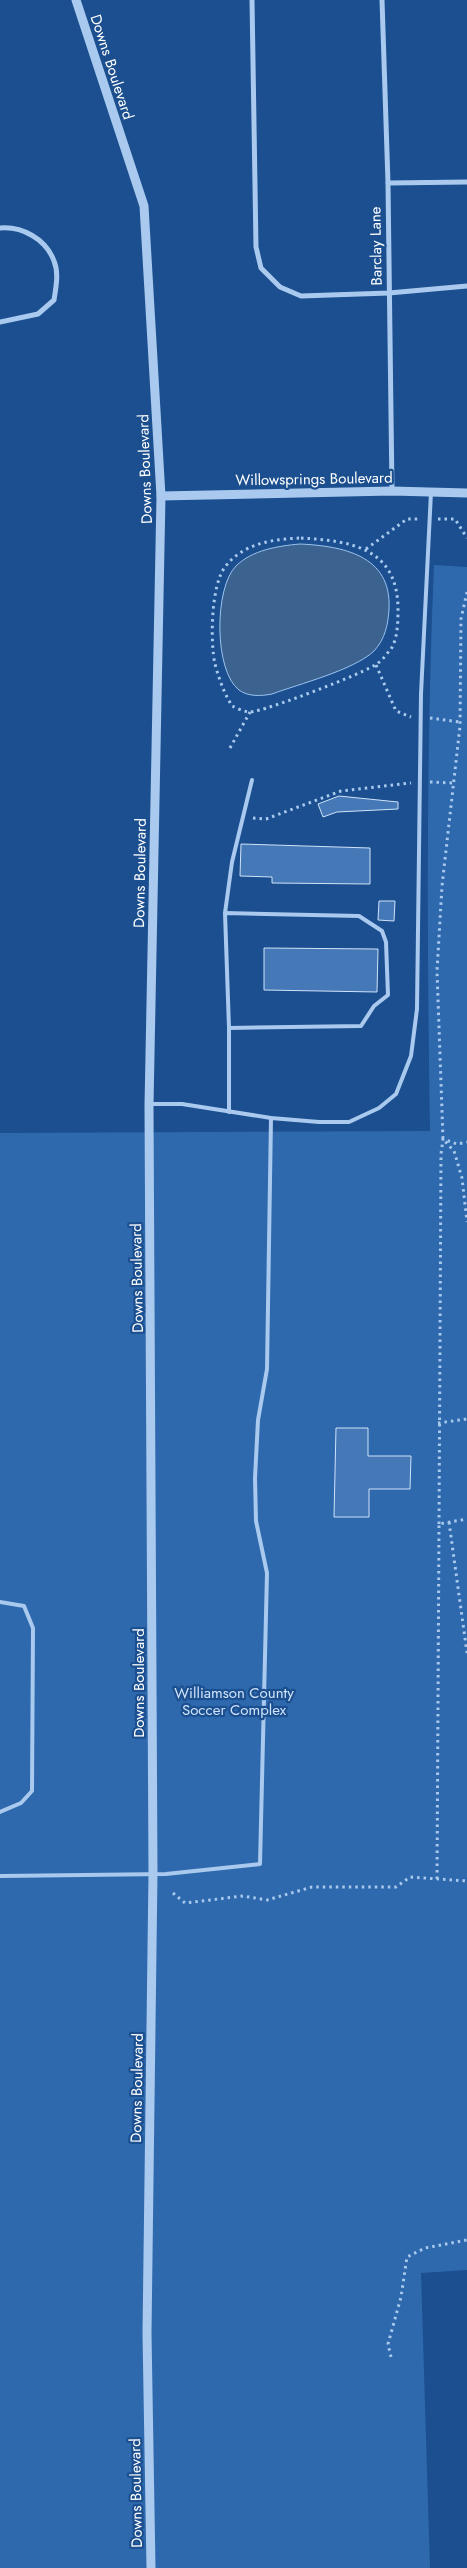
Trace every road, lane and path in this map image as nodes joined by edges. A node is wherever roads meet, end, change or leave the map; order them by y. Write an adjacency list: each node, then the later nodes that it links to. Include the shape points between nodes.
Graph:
1 (76, 0): 13 (street, Downs Boulevard, via 144,206)
2 (252, 0): 8 (street, via 256,247 261,268 280,287 301,296)
3 (382, 0): 5 (street, Barclay Lane)
4 (467, 182): 5 (street)
5 (388, 183): 8 (street, Barclay Lane)
6 (0, 228): 9 (street, via 30,233 47,248 54,261 57,281 54,300 38,314)
7 (467, 286): 8 (street)
8 (389, 293): 10 (street, Barclay Lane)
9 (0, 322)
10 (392, 491): 11 (street, Willowsprings Boulevard); 13 (street, Willowsprings Boulevard)
11 (431, 492): 12 (street, Willowsprings Boulevard); 26 (lane, via 421,694 417,1009 411,1056 396,1094 379,1108 349,1122)
12 (467, 493)
13 (161, 496): 24 (street, Downs Boulevard)
14 (467, 592): 20 (path, via 461,619 460,726)
15 (250, 712): 15 (path, via 232,706 215,662 216,590 225,567 244,550 271,539 328,540 357,546 378,557 390,573 398,596 398,626 392,647 378,664 360,674); 16 (path)
16 (230, 748)
17 (252, 780): 22 (lane, via 232,862)
18 (421, 782): 20 (path)
19 (414, 783): 21 (path, via 341,791 266,819)
20 (454, 783): 27 (path, via 442,886 437,971)
21 (249, 818)
22 (226, 914): 23 (lane); 23 (lane, via 359,916 382,931 386,942 388,995 374,1006 361,1026)
23 (229, 1028): 25 (lane)
24 (149, 1104): 25 (lane, via 182,1104); 38 (street, Downs Boulevard)
25 (229, 1112): 26 (lane)
26 (270, 1118): 38 (lane, via 267,1369 258,1420 255,1478 256,1521 267,1572 260,1864)
27 (443, 1139): 28 (path, via 457,1144); 29 (path, via 454,1151 462,1178); 31 (path)
28 (467, 1142)
29 (467, 1222)
30 (467, 1419): 31 (path)
31 (438, 1423): 34 (path)
32 (467, 1519): 33 (path)
33 (449, 1522): 34 (path); 36 (path)
34 (439, 1524): 40 (path)
35 (0, 1602): 37 (lane, via 24,1606 33,1628 32,1791 21,1803)
36 (467, 1653)
37 (0, 1812)
38 (154, 1873): 39 (lane); 45 (street, Downs Boulevard, via 147,2332)
39 (0, 1876)
40 (437, 1879): 41 (path); 42 (path, via 410,1877 396,1887 312,1887 267,1900 242,1896 185,1903)
41 (467, 1881)
42 (173, 1893)
43 (467, 2240): 44 (path, via 425,2248 407,2257 401,2297 388,2344)
44 (391, 2357)
45 (151, 2568)

